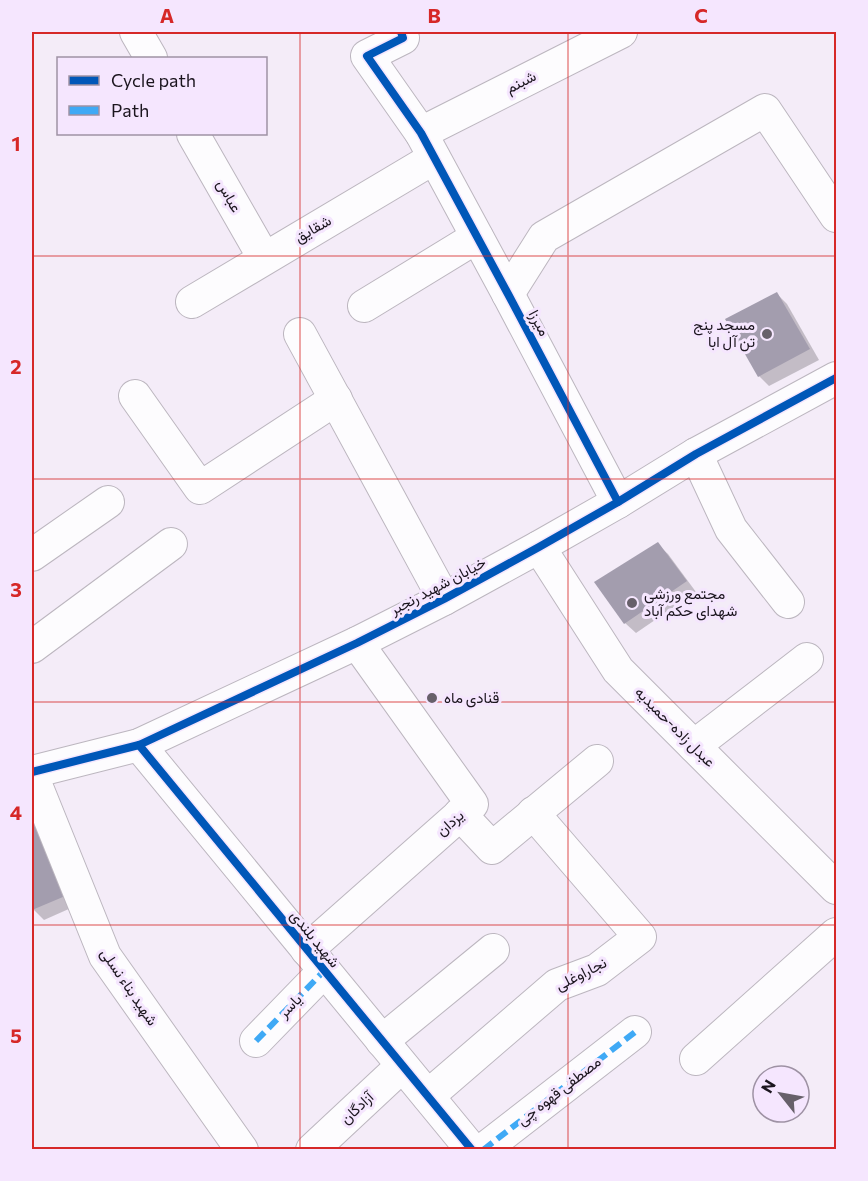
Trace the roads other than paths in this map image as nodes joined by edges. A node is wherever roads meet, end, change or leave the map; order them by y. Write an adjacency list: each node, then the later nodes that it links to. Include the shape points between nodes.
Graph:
1 (136, 32): 4 (street)
2 (621, 32): 6 (street, شبنم)
3 (406, 34): 6 (street, میرزا, via 367,56)
4 (150, 57)
5 (194, 135): 9 (street, عباس)
6 (427, 146): 8 (street, میرزا); 9 (street, شقایق)
7 (837, 216): 10 (street, via 765,110 544,237)
8 (477, 237): 10 (street, میرزا); 12 (street)
9 (264, 258): 11 (street, شقایق)
10 (508, 294): 19 (street, میرزا)
11 (192, 302)
12 (364, 306)
13 (300, 334): 16 (street)
14 (837, 378): 17 (street, خیابان شهید رنجبر)
15 (135, 396): 16 (street, via 200,488)
16 (336, 399): 23 (street)
17 (696, 454): 19 (street, خیابان شهید رنجبر); 24 (street, via 731,529)
18 (108, 502): 22 (street)
19 (618, 502): 21 (street, خیابان شهید رنجبر)
20 (171, 544): 26 (street)
21 (539, 547): 23 (street, خیابان شهید رنجبر); 29 (street, عبدل زاده-حمیدیه, via 618,670)
22 (32, 555)
23 (444, 599): 25 (street, خیابان شهید رنجبر)
24 (788, 602)
25 (357, 643): 28 (street, خیابان شهید رنجبر); 33 (street, یزدان, via 472,804)
26 (32, 647)
27 (807, 659): 29 (street)
28 (139, 746): 31 (street, خیابان شهید رنجبر); 37 (street, شهید بلندی)
29 (694, 746): 34 (street, عبدل زاده-حمیدیه)
30 (597, 760): 32 (street)
31 (32, 774): 44 (street, شهید بناء نسلی, via 105,956)
32 (533, 813): 33 (street, via 492,848); 43 (street, نجاراوغلی, via 640,937 597,970 556,985)
33 (460, 814): 37 (street, یزدان)
34 (837, 888)
35 (837, 934): 41 (street)
36 (493, 950): 40 (street)
37 (315, 961): 39 (street, یاسر); 40 (street, شهید بلندی)
38 (635, 1032): 47 (street, مصطفی قهوه چی)
39 (256, 1041)
40 (382, 1041): 42 (street, شهید بلندی)
41 (696, 1059)
42 (402, 1066): 43 (street, شهید بلندی); 45 (street, آزادگان)
43 (428, 1096): 46 (street, شهید بلندی)
44 (242, 1149)
45 (312, 1149)
46 (472, 1149)
47 (483, 1149)

